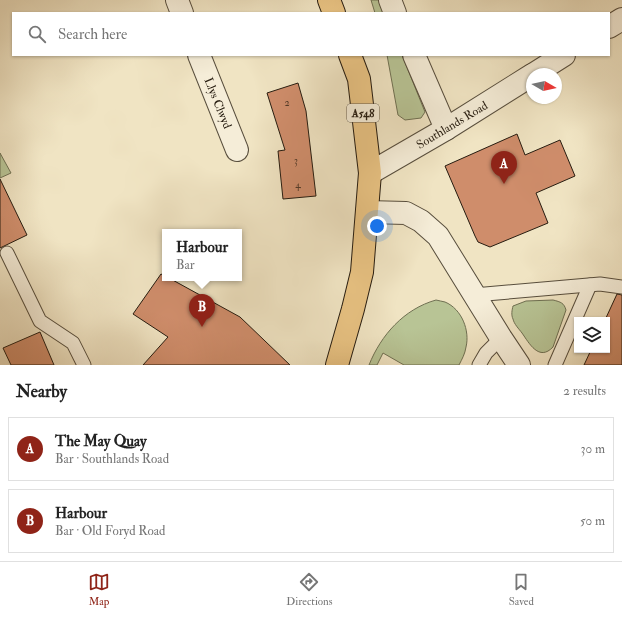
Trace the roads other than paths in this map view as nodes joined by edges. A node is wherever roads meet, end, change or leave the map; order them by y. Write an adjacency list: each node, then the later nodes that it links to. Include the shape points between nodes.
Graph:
1 (177, 0): 4 (street)
2 (330, 0): 5 (main road)
3 (390, 0): 6 (street)
4 (182, 12)
5 (334, 12)
6 (396, 12)
7 (622, 19): 8 (street)
8 (610, 26)
9 (199, 56): 16 (street, Llys Clwyd)
10 (350, 56): 17 (main road, A548, via 359,79)
11 (414, 56): 15 (street)
12 (562, 56): 13 (street, Southlands Road)
13 (543, 68)
14 (526, 78): 15 (street, Southlands Road)
15 (446, 129): 17 (street, Southlands Road)
16 (237, 150)
17 (370, 173): 18 (main road, A548)
18 (367, 212): 22 (street, via 406,213 422,222 438,236); 24 (main road, A548, via 362,272)
19 (7, 253): 25 (lane, via 40,321 73,343)
20 (590, 284): 21 (lane); 22 (lane); 28 (lane)
21 (622, 287)
22 (474, 294): 23 (street)
23 (501, 338): 26 (lane, via 486,352); 27 (street)
24 (337, 364)
25 (84, 365)
26 (479, 365)
27 (519, 365)
28 (555, 365)

